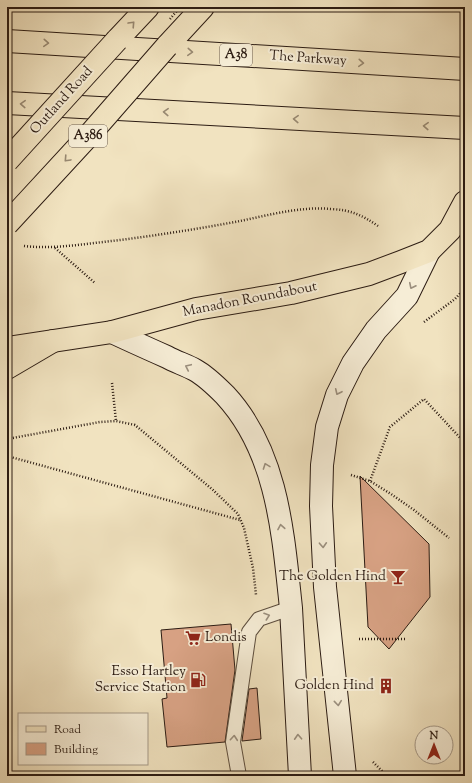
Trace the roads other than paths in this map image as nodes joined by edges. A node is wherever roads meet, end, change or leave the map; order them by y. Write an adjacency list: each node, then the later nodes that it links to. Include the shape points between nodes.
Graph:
1 (148, 7): 7 (main road, Outland Road, one-way to 1, bridge)
2 (203, 7): 9 (main road, A386, one-way to 9, bridge)
3 (7, 41): 4 (main road, The Parkway / A38, one-way to 4)
4 (465, 69)
5 (7, 103): 6 (main road, one-way to 5)
6 (465, 128)
7 (7, 161)
8 (465, 202): 10 (main road, Manadon Roundabout)
9 (7, 224)
10 (457, 228): 11 (main road, Manadon Roundabout)
11 (429, 251): 12 (main road, Manadon Roundabout, via 369,274 334,283 196,309); 19 (main road, one-way to 19, via 407,296 376,330 353,363 336,395 327,427 322,466 321,506 325,588)
12 (112, 332): 13 (main road, Manadon Roundabout); 16 (main road, one-way to 12, via 282,529 271,480 262,453 249,427 216,385 195,370)
13 (52, 341): 14 (main road, Manadon Roundabout); 15 (main road)
14 (7, 348)
15 (7, 368)
16 (291, 608): 17 (lane, one-way to 16, via 233,742 249,632 259,619); 18 (main road, one-way to 16)
17 (239, 776)
18 (300, 776)
19 (345, 776)

